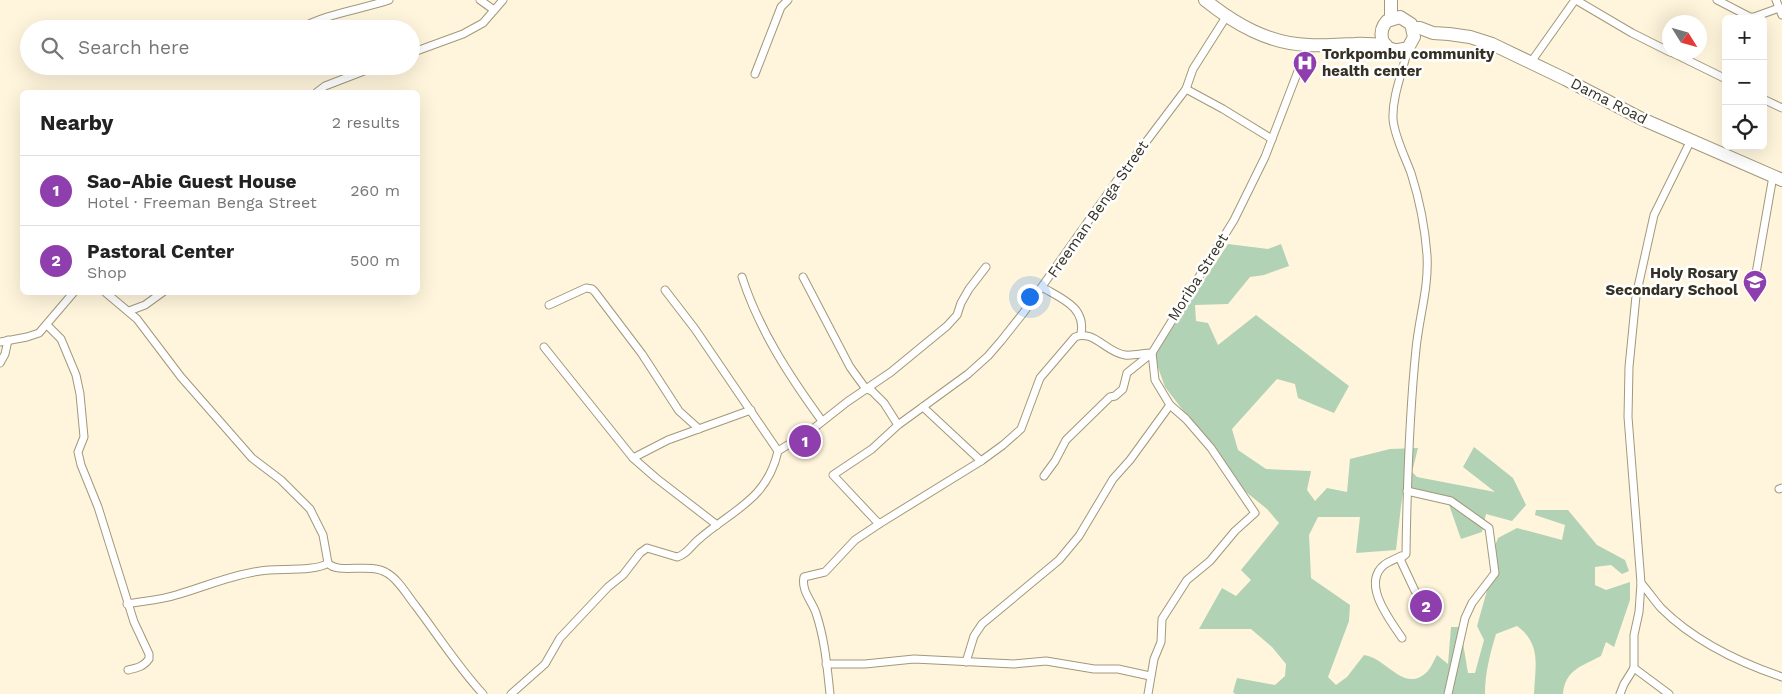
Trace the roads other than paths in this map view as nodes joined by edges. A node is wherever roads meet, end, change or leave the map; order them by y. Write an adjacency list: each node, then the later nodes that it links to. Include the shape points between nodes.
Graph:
1 (389, 0): 15 (street)
2 (480, 0): 11 (street)
3 (503, 0): 11 (street)
4 (788, 0): 25 (street, via 778,12)
5 (1205, 0): 13 (highway)
6 (1391, 0): 14 (highway)
7 (1396, 0): 14 (highway)
8 (1576, 0): 21 (street); 24 (street)
9 (1717, 0): 12 (street, via 1750,17)
10 (1776, 0): 12 (street)
11 (494, 10): 22 (street, via 483,23 463,34)
12 (1781, 12)
13 (1226, 17): 20 (highway, via 1251,31); 28 (street, Freeman Benga Street, via 1193,69)
14 (1395, 18): 16 (highway, via 1384,24); 17 (highway, via 1408,21)
15 (319, 20)
16 (1381, 32): 18 (highway); 19 (highway)
17 (1411, 39): 19 (highway, via 1393,50); 24 (highway, Dama Road, via 1433,33 1470,37); 64 (street, via 1393,119 1412,176 1427,264 1424,306 1417,340)
18 (1357, 43): 19 (highway); 20 (highway)
19 (1386, 45)
20 (1308, 46): 32 (street, Moriba Street)
21 (1662, 49)
22 (420, 50)
23 (1687, 60): 27 (street)
24 (1531, 62): 33 (highway, Dama Road, via 1642,119)
25 (755, 74)
26 (354, 75): 29 (street)
27 (1722, 77)
28 (1186, 89): 32 (street); 39 (street, Freeman Benga Street)
29 (320, 90)
30 (1767, 101): 31 (street)
31 (1782, 108)
32 (1272, 139): 51 (street, Moriba Street, via 1234,220)
33 (1691, 140): 34 (highway, Dama Road); 69 (street, via 1654,215 1635,305 1628,417)
34 (1778, 178): 38 (street)
35 (986, 267): 53 (street, via 969,288 957,315 947,326)
36 (742, 277): 57 (street, via 779,357)
37 (803, 278): 53 (street, via 846,359)
38 (1755, 279)
39 (1042, 287): 47 (street, via 1078,312 1083,324); 55 (street, Freeman Benga Street, via 988,356)
40 (665, 290): 56 (street)
41 (72, 295): 46 (street)
42 (109, 295): 45 (street)
43 (159, 295): 45 (street)
44 (549, 305): 59 (street, via 586,288 596,292 679,411)
45 (129, 311): 68 (street, via 252,458 281,480 310,509 322,534)
46 (47, 325): 48 (street, via 39,333); 71 (street, via 61,339 76,375 84,437 78,452)
47 (1081, 334): 51 (street, via 1125,355); 62 (street, via 1040,378 1021,429)
48 (8, 340): 49 (street); 52 (street)
49 (0, 342)
50 (544, 347): 61 (street)
51 (1152, 353): 54 (street, via 1155,380); 63 (street, Moriba Street, via 1127,373 1123,389 1110,396 1066,440)
52 (0, 363)
53 (866, 389): 57 (street); 58 (street, via 884,403)
54 (1170, 405): 73 (street, via 1113,479 1068,551 982,624 974,636); 77 (street, via 1210,448 1255,513 1187,580 1162,619 1161,642)
55 (923, 407): 58 (street, Freeman Benga Street); 62 (street)
56 (751, 410): 59 (street); 60 (street)
57 (822, 421): 60 (street)
58 (898, 424): 65 (street, Freeman Benga Street, via 872,449 832,476)
59 (699, 429): 61 (street)
60 (778, 451): 66 (street, via 775,465 762,488)
61 (633, 458): 66 (street)
62 (981, 460): 65 (street)
63 (1044, 476)
64 (1407, 491): 67 (street); 83 (street, via 1451,501 1489,528 1495,573 1465,618)
65 (879, 524): 74 (street, via 855,540 825,572 804,577 804,586 825,647)
66 (717, 525): 80 (street, via 682,556 647,548 640,553 623,575 560,638 545,664)
67 (1406, 554): 70 (street, via 1400,560); 72 (street, via 1384,564 1374,583 1386,614)
68 (328, 563): 71 (street, via 308,568 260,571 176,595); 79 (street, via 334,568 366,567 388,573)
69 (1641, 583): 75 (street, via 1634,635); 78 (street, via 1683,628 1750,666)
70 (1415, 591)
71 (127, 604): 76 (street, via 149,654 149,659 140,668)
72 (1402, 638)
73 (966, 662): 74 (street, via 914,659); 77 (street, via 1014,664 1046,661)
74 (826, 664): 81 (street)
75 (1634, 668): 84 (street); 85 (street)
76 (128, 670)
77 (1150, 676): 82 (street)
78 (1782, 677)
79 (483, 694)
80 (511, 694)
81 (830, 694)
82 (1148, 694)
83 (1448, 694)
84 (1620, 694)
85 (1669, 694)

